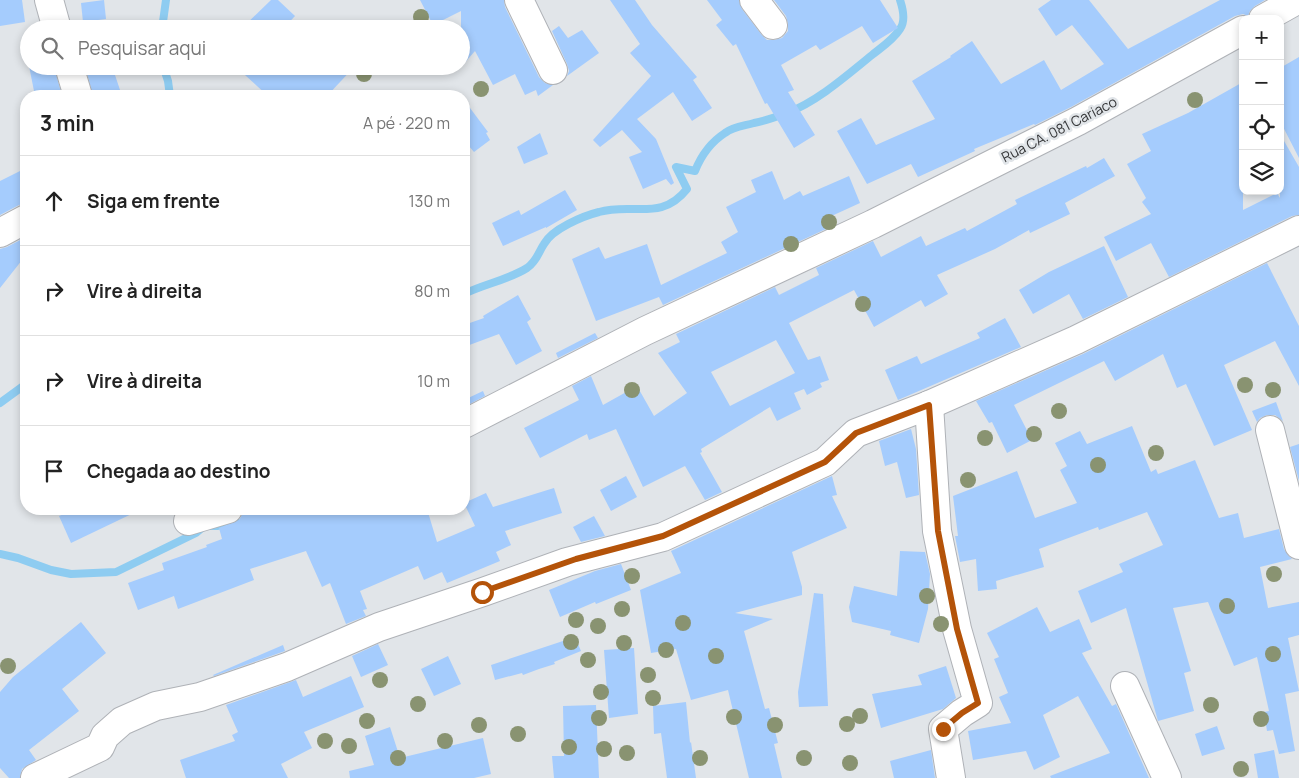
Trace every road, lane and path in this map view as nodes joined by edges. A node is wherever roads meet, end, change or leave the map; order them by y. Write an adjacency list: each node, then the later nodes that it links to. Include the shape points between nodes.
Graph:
1 (49, 0): 6 (street)
2 (519, 0): 9 (street)
3 (754, 0): 7 (street)
4 (1297, 0): 5 (street)
5 (1270, 15)
6 (55, 20)
7 (773, 26)
8 (1239, 32): 16 (street, Rua CA. 081 Cariaco, via 1078,121)
9 (553, 70)
10 (72, 75): 11 (street)
11 (76, 90)
12 (20, 222): 14 (street)
13 (1299, 230): 15 (street, via 1076,340)
14 (0, 233)
15 (929, 405): 22 (street, via 856,433 825,462 663,536 567,562 379,627 278,670 200,697 156,706 122,721 105,736 100,747); 23 (street, via 938,531 957,629 978,703 943,729)
16 (470, 421)
17 (1270, 430): 20 (street)
18 (208, 515): 19 (street)
19 (188, 521)
20 (1299, 545)
21 (1126, 686): 24 (street)
22 (36, 778)
23 (951, 778)
24 (1167, 778)

